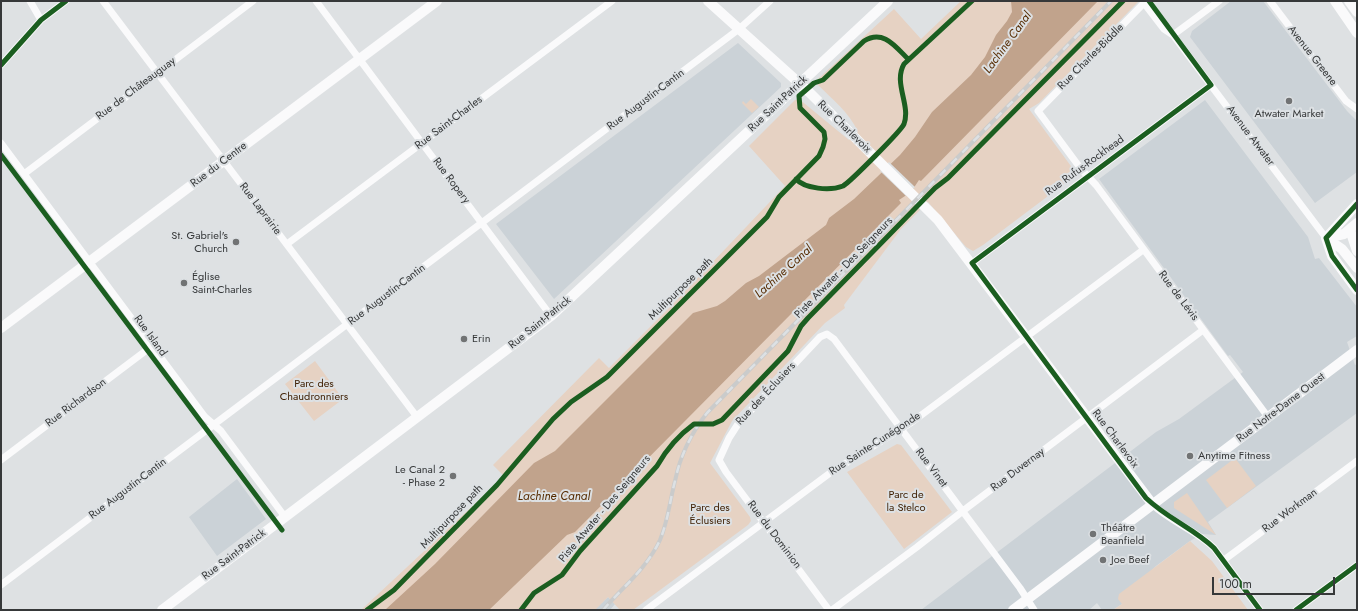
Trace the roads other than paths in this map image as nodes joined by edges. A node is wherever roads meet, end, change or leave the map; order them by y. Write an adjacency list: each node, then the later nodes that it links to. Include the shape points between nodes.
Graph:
1 (30, 1): 17 (street)
2 (66, 1): 17 (street)
3 (103, 1): 23 (street, Rue Laprairie)
4 (253, 1): 23 (street, Rue de Châteauguay)
5 (316, 1): 21 (street, Rue Ropery)
6 (437, 1): 21 (main road, Rue du Centre)
7 (612, 1): 28 (street, Rue Saint-Charles)
8 (708, 1): 18 (main road, Rue Charlevoix)
9 (770, 1): 18 (street, Rue Augustin-Cantin)
10 (888, 1): 24 (main road, Rue Saint-Patrick)
11 (1219, 1): 20 (street)
12 (1270, 1): 26 (street, Avenue Greene, via 1346,101)
13 (1335, 1): 19 (main road)
14 (1349, 1): 16 (main road)
15 (1144, 3): 20 (street, Avenue Atwater, via 1164,29); 27 (street, Rue Charles-Biddle)
16 (1357, 12)
17 (41, 20): 22 (street)
18 (739, 29): 24 (main road, Rue Charlevoix); 34 (street, Rue Augustin-Cantin)
19 (1357, 33)
20 (1173, 35): 25 (street, Avenue Atwater)
21 (360, 59): 28 (street, Rue Ropery); 30 (main road, Rue du Centre)
22 (1, 65)
23 (158, 73): 30 (street, Rue Laprairie); 31 (street, Rue de Châteauguay)
24 (799, 84): 41 (main road, Rue Charlevoix, via 911,192 938,220); 44 (main road, Rue Saint-Patrick)
25 (1211, 85): 32 (street, Rue Rufus-Rockhead); 36 (street, Avenue Atwater)
26 (1357, 109)
27 (1038, 111): 32 (street, Rue de Lévis)
28 (422, 143): 34 (street, Rue Ropery); 37 (street, Rue Saint-Charles)
29 (1, 144): 31 (street, Rue Island)
30 (224, 161): 37 (street, Rue Laprairie); 40 (main road, Rue du Centre)
31 (24, 174): 40 (street, Rue Island)
32 (1088, 176): 38 (street, Rue de Lévis); 41 (street, Rue Rufus-Rockhead)
33 (1357, 204): 36 (main road)
34 (483, 223): 44 (street, Rue Ropery); 46 (street, Rue Augustin-Cantin)
35 (1354, 226): 36 (main road, via 1341,235); 39 (main road)
36 (1326, 238): 42 (main road, Avenue Atwater, via 1342,249); 43 (main road, Avenue Atwater, via 1332,256)
37 (286, 244): 46 (street, Rue Laprairie)
38 (1143, 250): 47 (street, Rue de Lévis); 49 (street, Rue Sainte-Cunégonde)
39 (1357, 251)
40 (90, 262): 45 (main road, Rue du Centre); 50 (street, Rue Island)
41 (972, 263): 49 (main road, Rue Charlevoix)
42 (1357, 268)
43 (1357, 290)
44 (551, 316): 52 (main road, Rue Saint-Patrick)
45 (2, 325)
46 (347, 325): 52 (street, Rue Laprairie); 55 (street, Rue Augustin-Cantin)
47 (1204, 330): 53 (street, Rue de Lévis); 54 (street, Rue Duvernay)
48 (822, 335): 56 (street, Rue Vinet, via 831,335); 58 (street, Rue des Éclusiers, via 738,424 728,438)
49 (1027, 337): 54 (main road, Rue Charlevoix); 56 (street, Rue Sainte-Cunégonde)
50 (152, 346): 55 (street, Rue Island); 57 (street, Rue Richardson)
51 (1357, 350): 53 (main road, Rue Notre-Dame Ouest)
52 (417, 417): 62 (main road, Rue Saint-Patrick)
53 (1268, 417): 60 (main road, Rue Notre-Dame Ouest)
54 (1087, 418): 60 (main road, Rue Charlevoix); 61 (street, Rue Duvernay)
55 (213, 425): 62 (street, Rue Island, via 221,431); 66 (street, Rue Augustin-Cantin)
56 (902, 429): 61 (street, Rue Vinet); 63 (street, Rue Sainte-Cunégonde, via 830,473)
57 (1, 460)
58 (720, 460): 63 (street, Rue du Dominion, via 726,472)
59 (1357, 461): 64 (street, Rue Workman)
60 (1154, 505): 64 (street, Rue Charlevoix, via 1163,514 1208,542); 67 (main road, Rue Notre-Dame Ouest)
61 (963, 512): 67 (street, Rue Vinet); 71 (street, Rue Duvernay)
62 (285, 517): 68 (main road, Rue Saint-Patrick)
63 (764, 522): 69 (street, Rue Sainte-Cunégonde); 70 (street, Rue du Dominion)
64 (1224, 560): 74 (street, Rue Charlevoix)
65 (1357, 565): 75 (street)
66 (1, 585)
67 (1027, 599): 72 (main road, Rue Notre-Dame Ouest); 73 (street, Rue Vinet)
68 (162, 610)
69 (646, 610)
70 (829, 610)
71 (832, 610)
72 (1013, 610)
73 (1034, 610)
74 (1260, 610)
75 (1296, 610)

